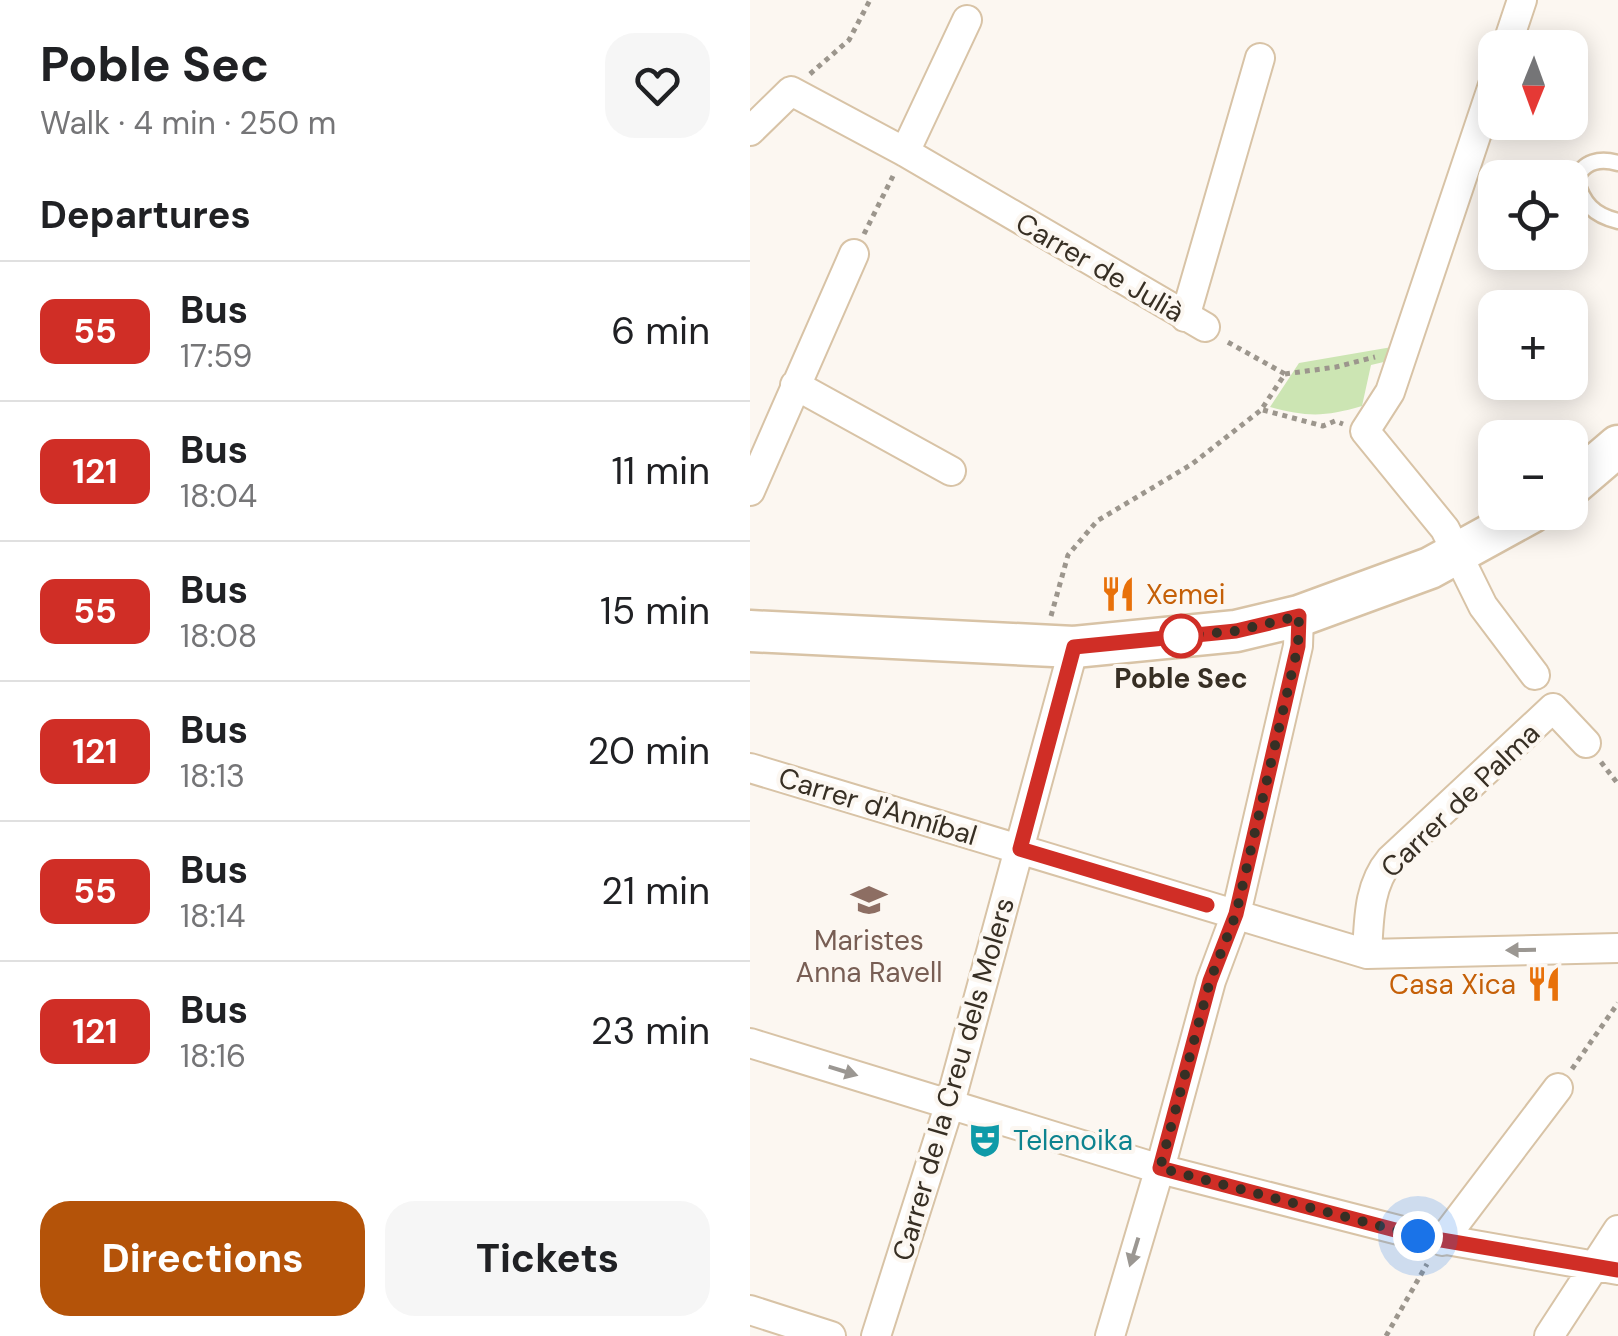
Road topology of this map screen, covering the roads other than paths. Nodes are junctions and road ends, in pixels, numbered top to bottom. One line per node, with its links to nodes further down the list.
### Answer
1 (1522, 0): 3 (street)
2 (967, 20): 7 (street)
3 (1512, 30)
4 (1260, 58): 7 (street, Carrer de Julià)
5 (1478, 130): 17 (street)
6 (750, 131): 7 (street, Carrer de Julià)
7 (901, 160)
8 (1618, 163): 9 (lane)
9 (1618, 221)
10 (854, 254): 11 (street)
11 (795, 385): 13 (street); 15 (street)
12 (1618, 446): 14 (street)
13 (950, 471)
14 (1588, 472)
15 (750, 490)
16 (1501, 530): 17 (street)
17 (1457, 556): 18 (street); 21 (street)
18 (1299, 616): 20 (street); 25 (street)
19 (750, 630): 20 (street)
20 (1062, 632): 24 (street, Carrer de la Creu dels Molers)
21 (1535, 675)
22 (1586, 743): 27 (street, Carrer de Palma)
23 (750, 768): 24 (street, Carrer d'Anníbal)
24 (1020, 849): 25 (street, Carrer d'Anníbal); 30 (street, Carrer de la Creu dels Molers)
25 (1236, 914): 27 (street, Carrer d'Anníbal); 31 (street)
26 (1618, 948): 27 (street, Carrer d'Anníbal, one-way to 27)
27 (1367, 954)
28 (750, 1043): 30 (street, one-way to 30)
29 (1558, 1088): 33 (street)
30 (950, 1103): 31 (street); 37 (street, Carrer de la Creu dels Molers)
31 (1160, 1168): 33 (street); 38 (street, one-way to 38)
32 (1618, 1230): 34 (street)
33 (1442, 1240): 34 (street)
34 (1606, 1268): 39 (street)
35 (750, 1310): 36 (street)
36 (831, 1336)
37 (876, 1336)
38 (1110, 1336)
39 (1549, 1336)

